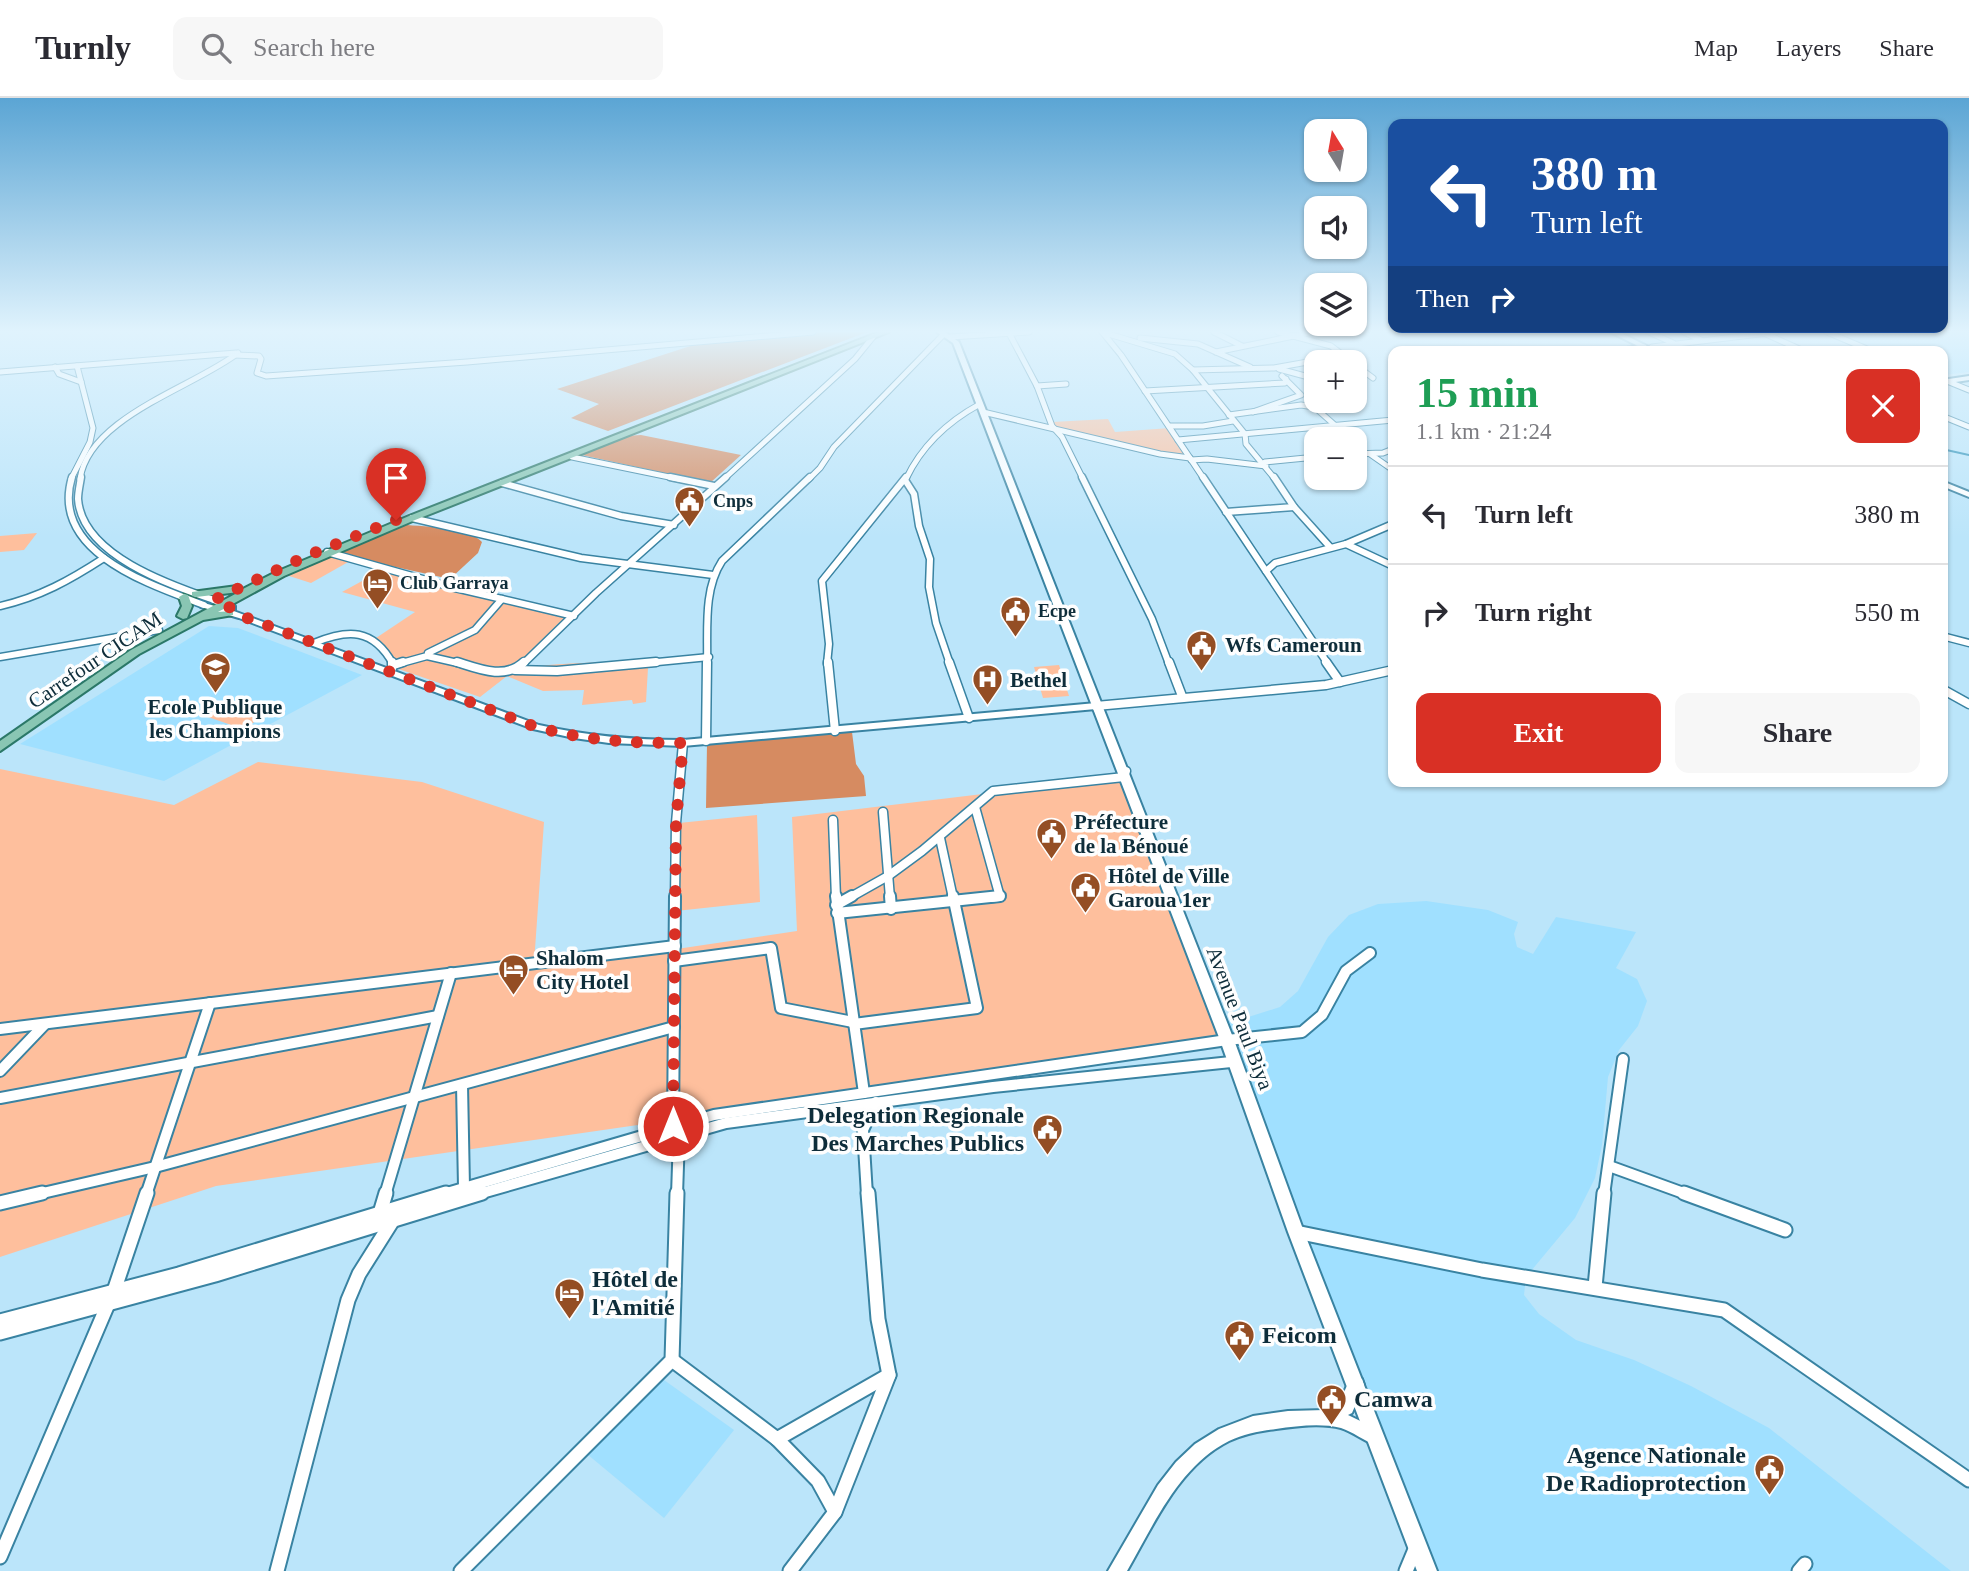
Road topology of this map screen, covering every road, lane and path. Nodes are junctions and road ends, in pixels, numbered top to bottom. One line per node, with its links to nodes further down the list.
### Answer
1 (85, 401): 47 (street)
2 (159, 401): 45 (street)
3 (708, 401): 53 (main road)
4 (711, 401): 28 (main road)
5 (809, 401): 36 (street)
6 (879, 401): 52 (street)
7 (978, 401): 13 (main road, Avenue Paul Biya)
8 (1043, 401): 19 (street)
9 (1152, 401): 20 (street)
10 (1217, 401): 16 (street)
11 (1285, 401): 14 (street)
12 (1304, 405): 14 (street)
13 (981, 408): 19 (street); 33 (street); 75 (main road, Avenue Paul Biya)
14 (1253, 412): 16 (street)
15 (1321, 413): 21 (street)
16 (1231, 418): 20 (street); 24 (street)
17 (1948, 418): 22 (street)
18 (1388, 421): 21 (street)
19 (1052, 426): 30 (street); 73 (street)
20 (1169, 426): 25 (street)
21 (1337, 427)
22 (1969, 427)
23 (1304, 430): 24 (street)
24 (1245, 434): 25 (street); 31 (street)
25 (1178, 440): 30 (street)
26 (1388, 450): 27 (street)
27 (1370, 454): 32 (street)
28 (572, 457): 35 (main road); 36 (street)
29 (1304, 458): 31 (street)
30 (1191, 459): 31 (street); 39 (street)
31 (1266, 466): 38 (street)
32 (1388, 467)
33 (905, 481): 76 (street); 77 (street)
34 (1948, 483): 37 (main road)
35 (502, 484): 40 (main road); 41 (street)
36 (714, 486): 41 (street)
37 (1969, 493)
38 (1294, 507): 39 (street); 44 (street)
39 (1226, 512): 51 (street)
40 (412, 518): 46 (main road); 50 (street)
41 (674, 525): 50 (street)
42 (1388, 526): 43 (street)
43 (1346, 544): 44 (street); 49 (street)
44 (1330, 547): 51 (street)
45 (107, 549): 47 (street); 54 (street)
46 (327, 552): 53 (main road); 55 (street)
47 (93, 553): 48 (street)
48 (104, 558): 54 (street); 57 (street)
49 (1388, 564)
50 (630, 565): 52 (street); 59 (street)
51 (1266, 571): 71 (street)
52 (713, 575): 67 (street)
53 (239, 591): 54 (main road); 56 (main road, Carrefour CICAM); 58 (main road)
54 (190, 595): 56 (street); 56 (street); 60 (main road)
55 (502, 599): 59 (street); 65 (street)
56 (213, 604): 58 (street); 60 (main road, Carrefour CICAM)
57 (0, 606)
58 (236, 613): 60 (main road); 63 (street)
59 (574, 616): 69 (street)
60 (187, 618): 61 (main road); 81 (main road, Carrefour CICAM)
61 (159, 630): 66 (street); 78 (main road)
62 (1948, 638): 64 (street)
63 (314, 643): 68 (street); 68 (street)
64 (1969, 643)
65 (423, 655): 68 (street); 69 (street)
66 (0, 657)
67 (709, 657): 69 (street); 79 (street)
68 (392, 668): 80 (street)
69 (515, 670)
70 (1388, 672): 71 (street)
71 (1340, 682): 73 (street)
72 (1948, 692): 74 (street)
73 (1182, 696): 75 (street)
74 (1969, 704)
75 (1096, 706): 76 (street); 82 (main road, Avenue Paul Biya)
76 (969, 718): 77 (street)
77 (835, 731): 79 (street)
78 (0, 737)
79 (706, 741): 80 (street)
80 (683, 743): 91 (street)
81 (0, 747)
82 (1125, 777): 83 (street); 101 (main road, Avenue Paul Biya)
83 (975, 807): 86 (street); 88 (street)
84 (883, 812): 87 (street)
85 (833, 820): 89 (street)
86 (940, 838): 87 (street); 88 (street)
87 (888, 876): 89 (street); 90 (street)
88 (952, 904): 90 (street); 97 (street)
89 (837, 909): 90 (street); 97 (street)
90 (891, 909)
91 (675, 946): 93 (street); 94 (street)
92 (1370, 953): 101 (street)
93 (674, 961): 97 (street); 99 (street)
94 (451, 973): 95 (street); 96 (street)
95 (210, 1003): 98 (street); 104 (street)
96 (438, 1016): 104 (street); 109 (street)
97 (853, 1023): 107 (street)
98 (45, 1024): 100 (street); 105 (street)
99 (674, 1027): 106 (street); 113 (street)
100 (0, 1030)
101 (1227, 1040): 107 (street); 120 (main road, Avenue Paul Biya)
102 (1623, 1059): 114 (street)
103 (1231, 1062): 110 (street)
104 (189, 1063): 108 (street); 115 (street)
105 (0, 1071)
106 (462, 1085): 109 (street); 116 (street)
107 (864, 1093): 113 (street)
108 (0, 1098)
109 (416, 1098): 115 (street); 118 (street)
110 (876, 1102): 111 (street); 112 (street)
111 (838, 1108): 112 (street); 113 (street)
112 (863, 1130): 126 (street)
113 (676, 1131): 116 (street); 118 (street); 125 (street)
114 (1609, 1166): 119 (street); 121 (street)
115 (155, 1167): 117 (street); 122 (street)
116 (464, 1187): 118 (street)
117 (0, 1203)
118 (386, 1216): 122 (street); 135 (street)
119 (1786, 1230)
120 (1296, 1232): 121 (street); 127 (main road, Avenue Paul Biya)
121 (1595, 1287): 131 (street)
122 (111, 1297): 123 (street); 124 (street); 134 (street)
123 (0, 1321)
124 (0, 1333)
125 (672, 1360): 130 (street); 136 (street)
126 (889, 1375): 130 (street); 132 (street)
127 (1356, 1385): 128 (street); 129 (main road, Avenue Paul Biya)
128 (1331, 1416): 129 (street); 138 (street)
129 (1378, 1438): 133 (main road, Avenue Paul Biya)
130 (777, 1439): 132 (street)
131 (1969, 1480)
132 (835, 1512): 137 (street)
133 (1416, 1545): 139 (street); 140 (main road, Avenue Paul Biya)
134 (0, 1557)
135 (278, 1571)
136 (461, 1571)
137 (790, 1571)
138 (1117, 1571)
139 (1406, 1571)
140 (1427, 1571)

